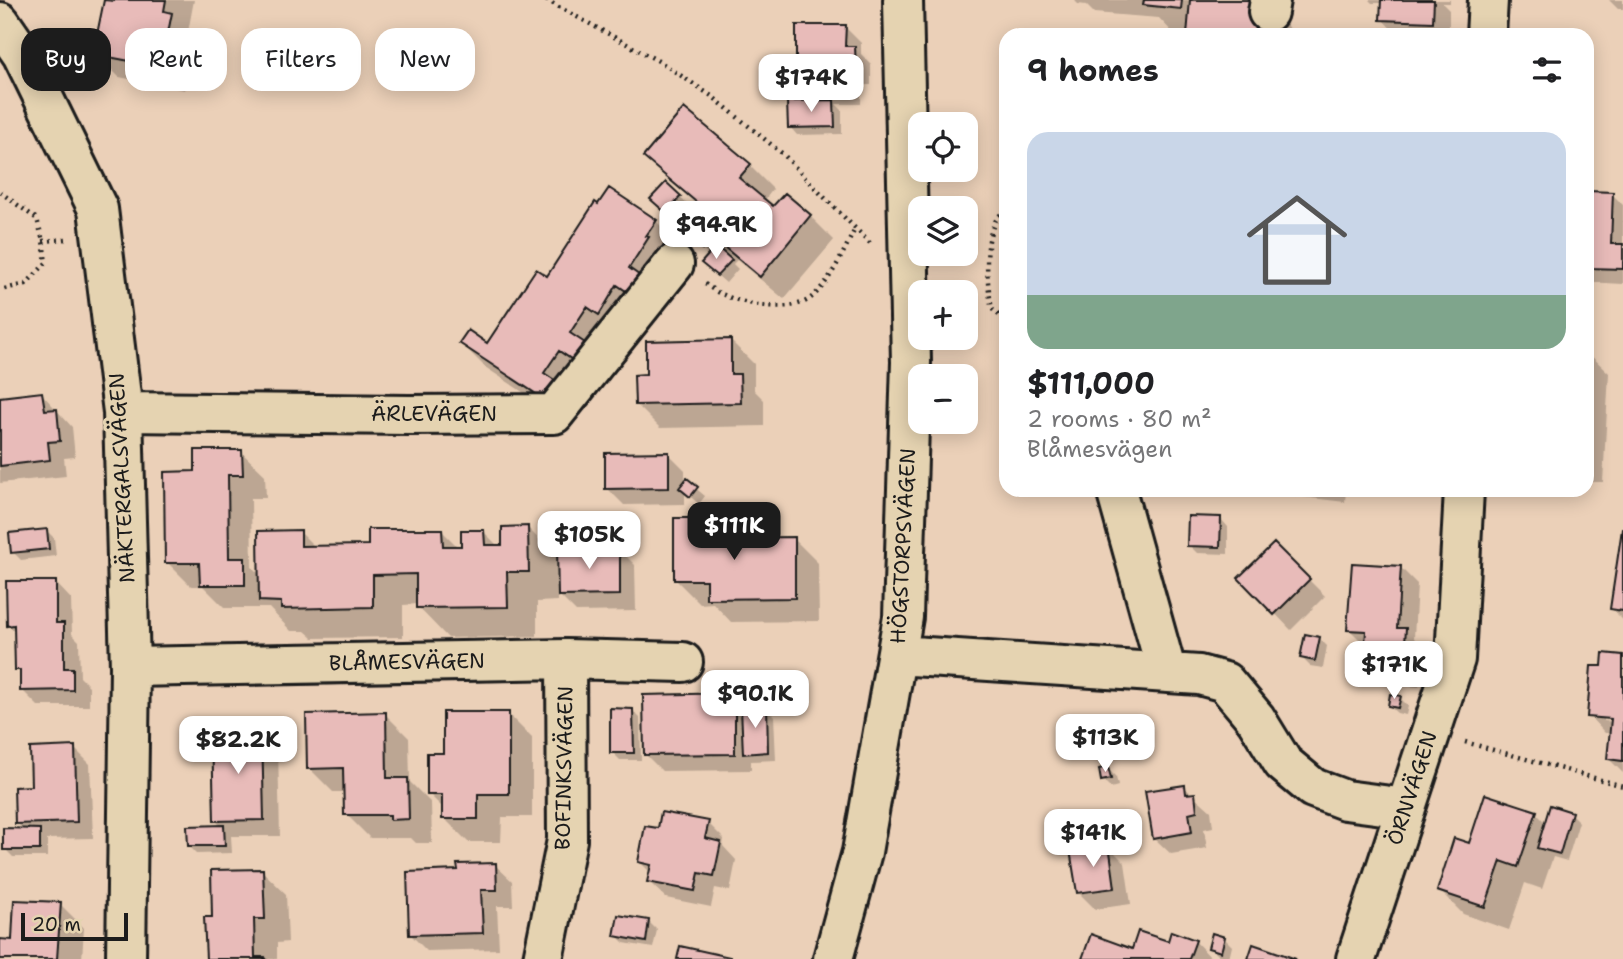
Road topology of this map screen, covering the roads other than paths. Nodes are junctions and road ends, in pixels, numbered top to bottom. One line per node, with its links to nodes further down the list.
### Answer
1 (903, 0): 9 (street, HÖGSTORPSVÄGEN)
2 (1488, 0): 4 (street)
3 (0, 22): 6 (street, NÄKTERGALSVÄGEN)
4 (1486, 28)
5 (674, 264): 6 (street, ÄRLEVÄGEN)
6 (122, 412): 12 (street, NÄKTERGALSVÄGEN)
7 (1118, 497): 13 (street)
8 (1464, 497): 14 (street, ÖRNVÄGEN)
9 (897, 655): 13 (street); 17 (street, HÖGSTORPSVÄGEN)
10 (566, 659): 11 (street, BLÅMESVÄGEN); 12 (street, BLÅMESVÄGEN); 16 (street, BOFINKSVÄGEN)
11 (683, 662)
12 (130, 667): 15 (street, NÄKTERGALSVÄGEN)
13 (1167, 673): 14 (street)
14 (1406, 808): 18 (street, ÖRNVÄGEN)
15 (126, 959)
16 (543, 959)
17 (833, 959)
18 (1356, 959)

